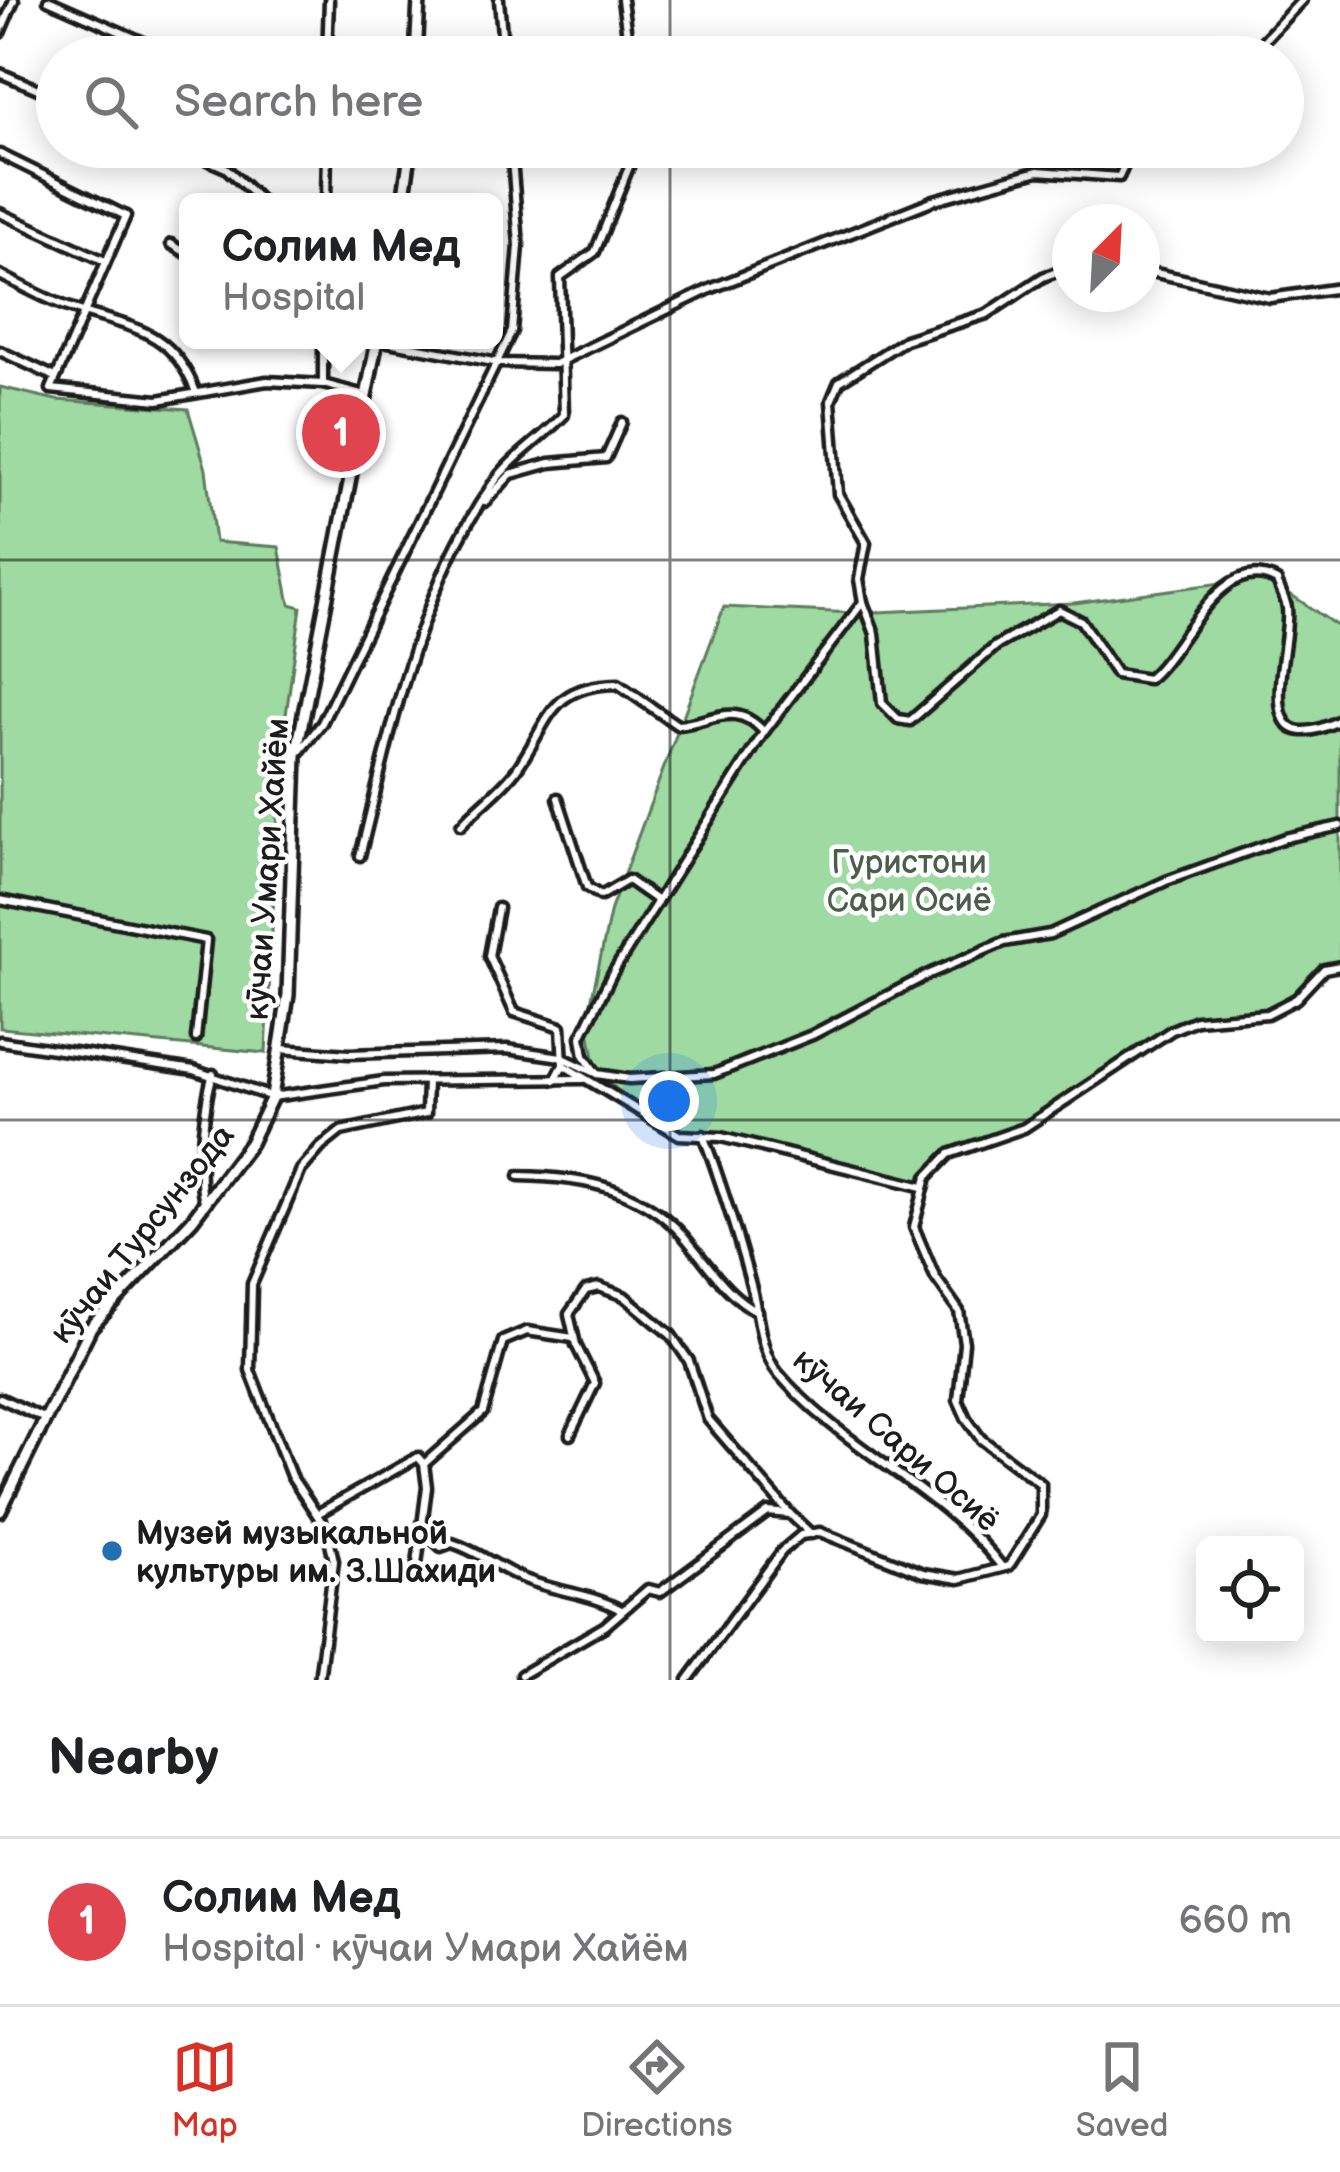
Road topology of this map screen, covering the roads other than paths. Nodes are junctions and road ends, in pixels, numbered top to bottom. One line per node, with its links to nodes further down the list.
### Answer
1 (14, 0): 8 (street)
2 (48, 0): 9 (street)
3 (328, 0): 10 (street)
4 (419, 0): 11 (main road)
5 (499, 0): 12 (street)
6 (622, 0): 13 (street)
7 (1302, 0): 14 (street)
8 (0, 33)
9 (130, 36)
10 (327, 36)
11 (417, 36)
12 (502, 36)
13 (627, 36)
14 (1268, 36)
15 (0, 73): 16 (street)
16 (36, 88)
17 (0, 154): 26 (street)
18 (226, 168): 22 (street)
19 (512, 168): 37 (street)
20 (629, 168): 36 (street)
21 (1124, 168): 36 (street)
22 (252, 193)
23 (0, 213): 26 (street)
24 (172, 244): 25 (street)
25 (179, 248)
26 (105, 261): 31 (street)
27 (1052, 274): 44 (street)
28 (1160, 274): 30 (street)
29 (0, 275): 31 (street)
30 (1340, 289)
31 (82, 312): 38 (street); 40 (street)
32 (323, 349): 39 (street)
33 (375, 349): 41 (main road, кӯчаи Умари Хайём)
34 (425, 349): 37 (street)
35 (0, 351): 38 (street)
36 (566, 361): 37 (street); 43 (street)
37 (499, 363): 47 (street)
38 (53, 376): 40 (street)
39 (322, 384): 40 (street); 41 (street)
40 (195, 390)
41 (365, 395): 47 (main road, кӯчаи Умари Хайём)
42 (622, 422): 43 (street)
43 (482, 503): 51 (street)
44 (863, 602): 45 (street); 46 (street)
45 (1340, 720)
46 (764, 732): 49 (street); 52 (street)
47 (296, 755): 58 (main road, кӯчаи Умари Хайём)
48 (557, 798): 52 (street)
49 (461, 824)
50 (1340, 826): 61 (street)
51 (359, 856)
52 (655, 899): 61 (street)
53 (0, 901): 56 (street)
54 (498, 908): 59 (street)
55 (1340, 966): 68 (street)
56 (196, 1038)
57 (0, 1041): 60 (street)
58 (281, 1049): 59 (street); 65 (main road, кӯчаи Турсунзода)
59 (562, 1061): 61 (street); 62 (street); 64 (street)
60 (212, 1074): 65 (street); 69 (street)
61 (597, 1074)
62 (583, 1078): 64 (street); 66 (street)
63 (428, 1080): 64 (street); 65 (street); 77 (street)
64 (553, 1082)
65 (272, 1097): 69 (main road, кӯчаи Турсунзода)
66 (703, 1135): 68 (street); 70 (street, кӯчаи Сари Осиё)
67 (518, 1176): 70 (street)
68 (923, 1187): 81 (street)
69 (205, 1203): 73 (main road, кӯчаи Турсунзода)
70 (758, 1311): 81 (street, кӯчаи Сари Осиё)
71 (573, 1338): 74 (street); 75 (street); 78 (street)
72 (0, 1398): 73 (street)
73 (43, 1418): 76 (main road, кӯчаи Турсунзода)
74 (570, 1436)
75 (424, 1464): 77 (street); 79 (street)
76 (0, 1511)
77 (317, 1514): 85 (street)
78 (790, 1514): 80 (street); 83 (street)
79 (420, 1528): 82 (street); 83 (street)
80 (811, 1534): 81 (street); 86 (street)
81 (1003, 1568)
82 (416, 1580)
83 (621, 1610): 84 (street)
84 (520, 1675)
85 (319, 1680)
86 (688, 1680)

